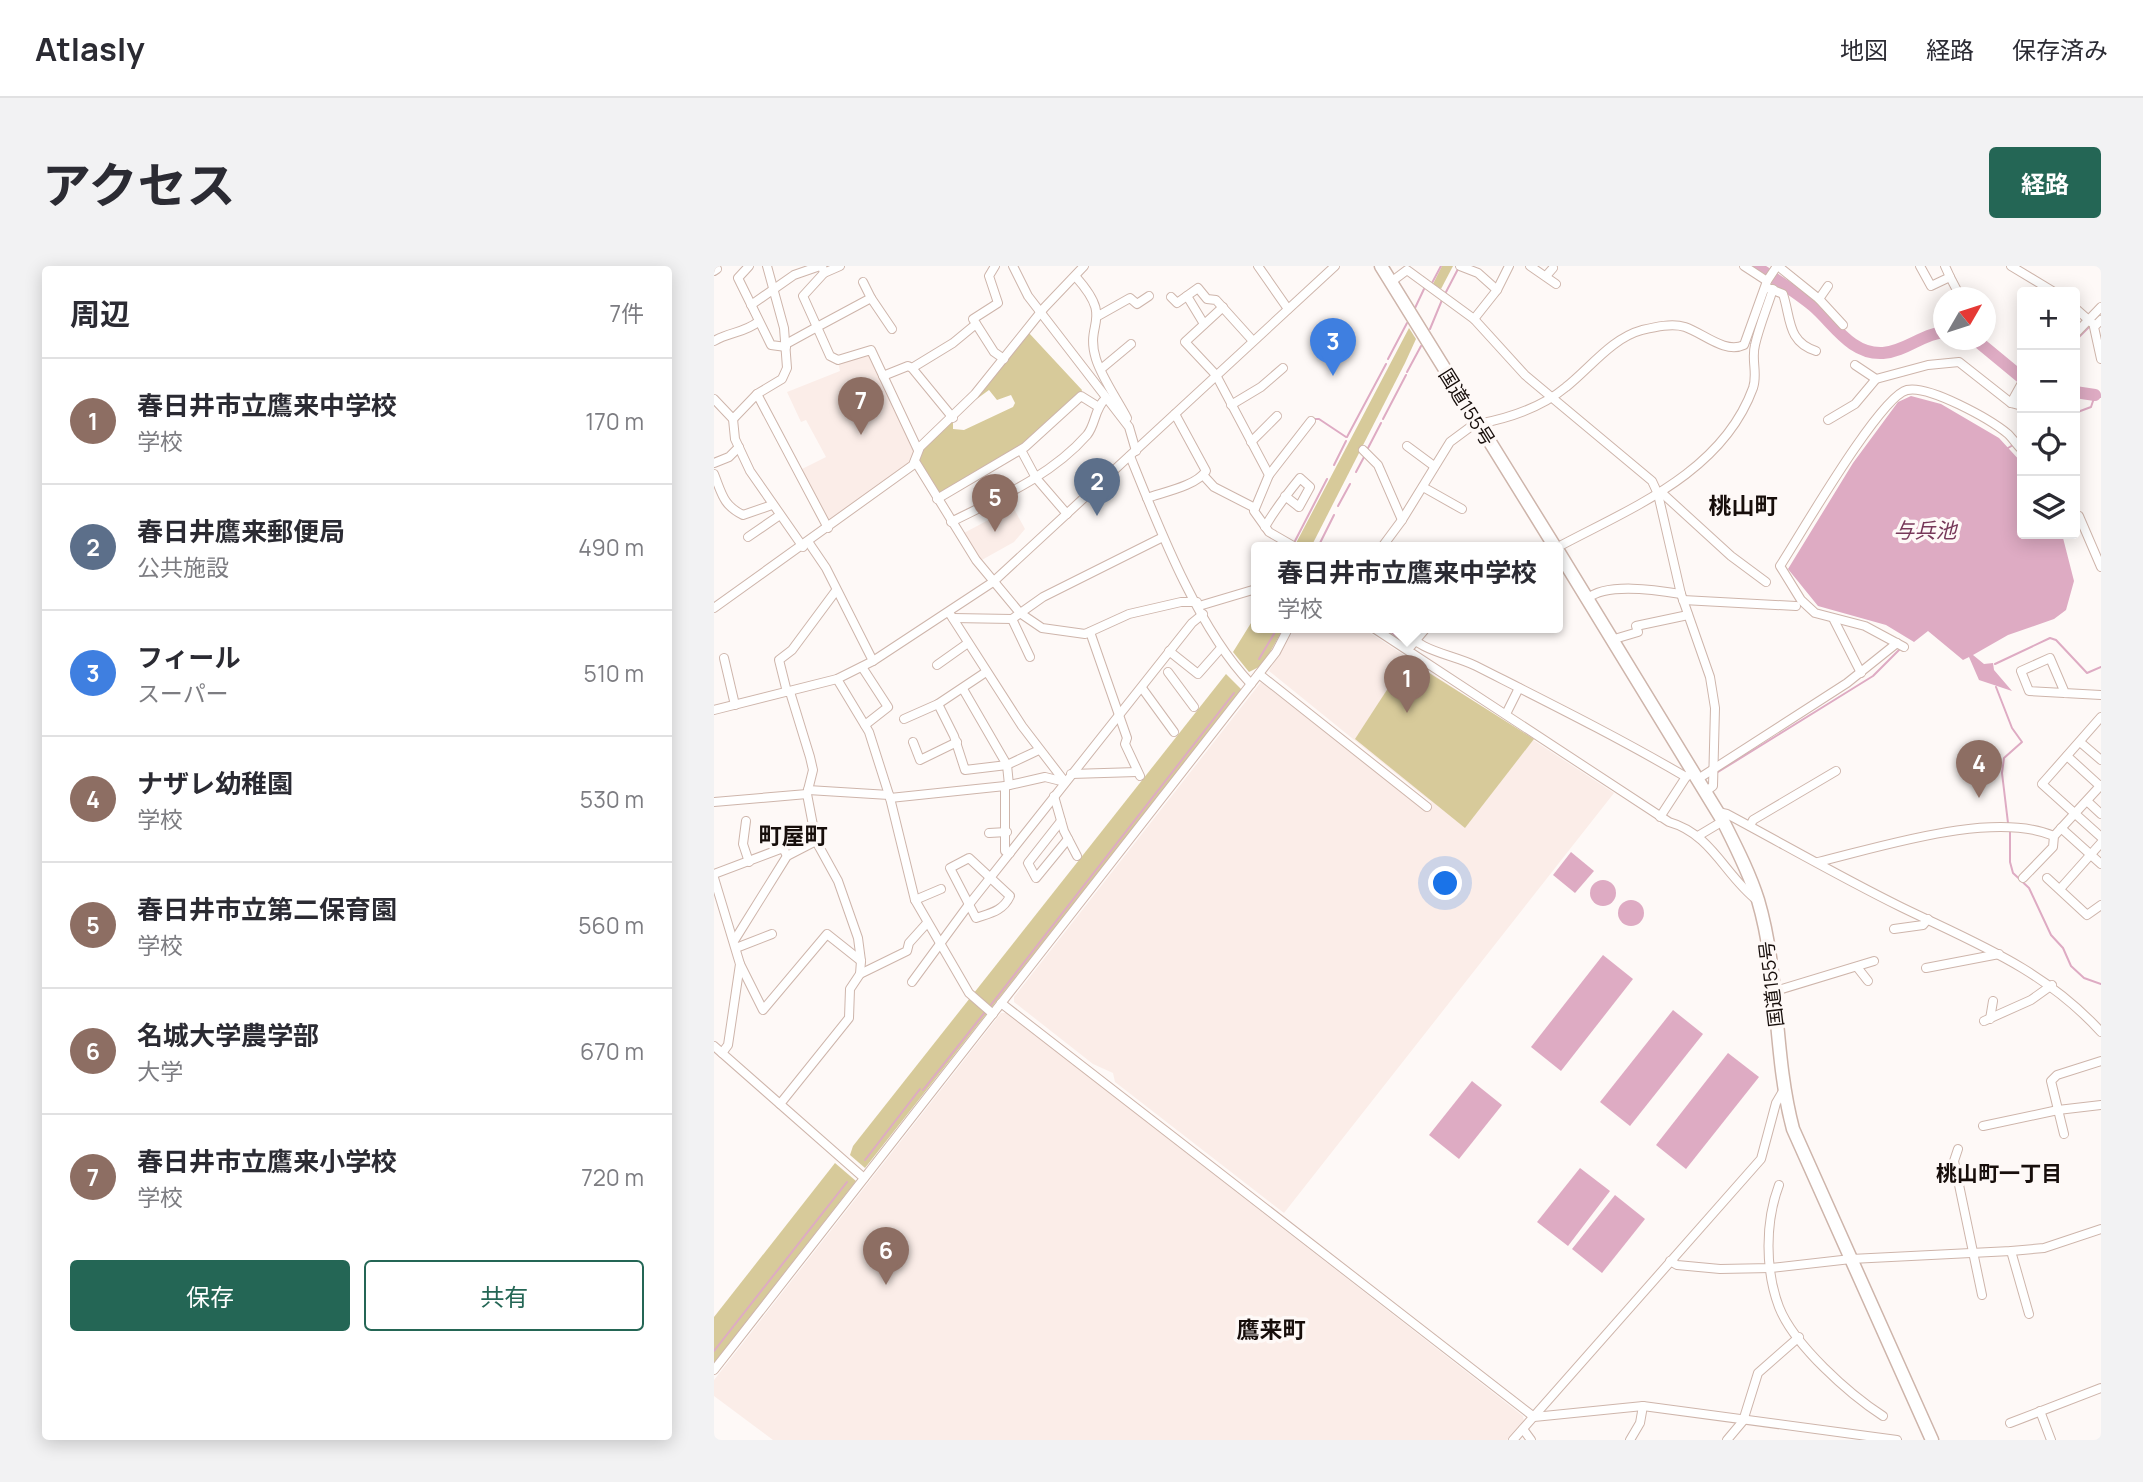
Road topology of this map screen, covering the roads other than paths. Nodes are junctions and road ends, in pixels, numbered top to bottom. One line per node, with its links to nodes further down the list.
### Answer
1 (749, 266): 38 (street)
2 (767, 266): 31 (street)
3 (840, 266): 17 (street)
4 (995, 266): 48 (street)
5 (1013, 266): 43 (street)
6 (1258, 266): 41 (street)
7 (1335, 266): 41 (street)
8 (1381, 266): 25 (highway, 国道155号)
9 (1460, 266): 19 (street)
10 (1509, 266): 32 (street)
11 (1530, 266): 22 (street)
12 (1744, 266): 27 (street)
13 (1777, 266): 27 (street); 37 (street)
14 (1920, 266): 23 (street)
15 (1945, 266): 23 (street)
16 (2011, 266): 30 (street)
17 (822, 268): 31 (street); 51 (street)
18 (1405, 268): 25 (street); 45 (street)
19 (1474, 268): 32 (street)
20 (1553, 268): 22 (street)
21 (1080, 270): 43 (street); 44 (street)
22 (1546, 276): 26 (street)
23 (1950, 277): 29 (street)
24 (863, 282): 36 (street)
25 (1391, 282): 84 (highway, 国道155号)
26 (1556, 284)
27 (1769, 286): 58 (street); 70 (street); 102 (street)
28 (1828, 286): 37 (street)
29 (1955, 287)
30 (2046, 287)
31 (776, 289): 38 (street); 57 (street)
32 (1497, 290): 45 (street)
33 (1149, 296): 44 (street)
34 (1187, 296): 35 (street); 39 (street); 49 (street)
35 (1171, 297)
36 (872, 298): 51 (street); 52 (street)
37 (1819, 299): 50 (street)
38 (751, 305): 46 (street)
39 (1223, 307): 49 (street); 55 (street)
40 (2101, 307): 47 (street)
41 (1288, 309): 55 (street)
42 (2080, 311): 47 (street)
43 (1041, 313): 59 (street); 71 (street)
44 (1098, 316): 64 (street)
45 (1474, 319): 70 (street)
46 (758, 322): 54 (street); 57 (street)
47 (2097, 323): 53 (street); 60 (street)
48 (976, 324): 59 (street); 62 (street)
49 (1204, 324): 65 (street)
50 (1843, 325)
51 (817, 327): 57 (street); 66 (street)
52 (892, 329)
53 (2080, 332)
54 (714, 341)
55 (1253, 341): 65 (street)
56 (1131, 344): 64 (street)
57 (786, 345): 69 (street)
58 (1816, 351)
59 (1003, 359): 81 (street)
60 (2101, 359)
61 (1855, 365): 67 (street)
62 (912, 368): 66 (street); 81 (street)
63 (1283, 368): 74 (street)
64 (1101, 369): 85 (street)
65 (1216, 375): 74 (street); 78 (street)
66 (883, 376): 90 (street)
67 (1876, 379): 73 (street); 82 (street)
68 (2017, 392): 73 (street)
69 (757, 394): 80 (street); 115 (street)
70 (1552, 397): 84 (street); 102 (street)
71 (1106, 398): 76 (street); 85 (street)
72 (714, 399): 77 (street)
73 (2011, 403): 75 (street)
74 (1231, 405): 86 (street)
75 (2017, 405)
76 (1097, 406): 91 (street); 100 (street)
77 (718, 409): 80 (street)
78 (1175, 414): 93 (street); 98 (street)
79 (1277, 416): 86 (street)
80 (733, 419): 89 (street)
81 (953, 419): 90 (street)
82 (1828, 420)
83 (1311, 421): 99 (street)
84 (1478, 423): 96 (street); 120 (highway, 国道155号)
85 (1129, 427): 93 (street)
86 (1251, 442): 99 (street)
87 (2017, 445): 139 (street)
88 (1407, 446): 96 (street)
89 (739, 447): 95 (street); 106 (street)
90 (918, 450): 94 (street)
91 (1021, 450): 100 (street); 105 (street)
92 (1363, 450): 112 (street)
93 (1133, 453): 104 (street); 109 (street)
94 (915, 461): 105 (street); 115 (street)
95 (714, 463)
96 (1434, 466): 101 (street)
97 (714, 474): 106 (street)
98 (1203, 475): 104 (street); 107 (street)
99 (1269, 475): 107 (street)
100 (1036, 478): 109 (street); 113 (street)
101 (1423, 487): 108 (street); 112 (street)
102 (1660, 494): 122 (street); 127 (street); 130 (street)
103 (1285, 496): 114 (street)
104 (1147, 498): 117 (street)
105 (937, 499): 113 (street)
106 (772, 505): 110 (street)
107 (1255, 508): 114 (street)
108 (1462, 509)
109 (1067, 514): 126 (street)
110 (780, 515): 116 (street); 121 (street)
111 (2080, 518): 123 (street)
112 (1402, 520): 119 (street)
113 (951, 522): 126 (street)
114 (1265, 527): 118 (street)
115 (828, 528): 121 (street)
116 (748, 537)
117 (1163, 537): 133 (street); 135 (street)
118 (1288, 542)
119 (1386, 542)
120 (1553, 542)
121 (806, 545): 129 (street); 134 (street)
122 (1563, 546)
123 (2099, 555): 125 (street)
124 (1563, 559): 131 (highway, 国道155号)
125 (2101, 567)
126 (993, 582): 135 (street); 136 (street)
127 (1766, 582)
128 (1251, 591): 133 (street)
129 (835, 592): 153 (street); 165 (street)
130 (1682, 597): 131 (street); 132 (street); 137 (street)
131 (1587, 599): 145 (highway, 国道155号)
132 (1796, 606)
133 (1199, 607): 140 (street); 148 (street); 149 (street)
134 (714, 608)
135 (1020, 613): 138 (street); 140 (street)
136 (951, 615): 138 (street); 147 (street); 153 (street)
137 (1688, 615): 145 (street); 185 (street)
138 (1012, 618): 151 (street)
139 (1834, 620): 158 (street); 158 (street)
140 (1090, 632): 172 (street)
141 (1286, 633): 159 (street)
142 (1381, 633): 150 (street)
143 (1406, 633): 146 (street)
144 (1422, 633): 146 (street)
145 (1611, 640): 187 (highway, 国道155号)
146 (1414, 642): 150 (street); 163 (street)
147 (968, 643): 154 (street); 156 (street)
148 (1221, 648): 149 (street); 161 (street)
149 (1169, 651): 172 (street)
150 (1408, 651): 173 (street)
151 (1030, 657)
152 (724, 658): 169 (street)
153 (873, 661): 155 (street)
154 (937, 665)
155 (862, 667): 160 (street); 176 (street)
156 (986, 672): 164 (street); 181 (street)
157 (1168, 673): 170 (street)
158 (1861, 673): 185 (street)
159 (1259, 674): 161 (street); 197 (street)
160 (837, 679): 165 (street); 176 (street)
161 (1251, 684): 249 (street)
162 (1142, 688): 177 (street)
163 (1519, 688): 173 (street); 187 (street)
164 (963, 689): 168 (street); 184 (street)
165 (788, 692): 169 (street); 191 (street)
166 (2065, 693): 166 (street); 167 (street)
167 (2101, 695)
168 (938, 704): 174 (street); 179 (street)
169 (735, 705): 171 (street)
170 (1194, 708)
171 (714, 710)
172 (1118, 714): 188 (street); 188 (street)
173 (1506, 714): 201 (street)
174 (904, 719)
175 (2099, 723): 180 (street)
176 (865, 725): 193 (street)
177 (1174, 732)
178 (914, 742): 179 (street)
179 (957, 742): 184 (street)
180 (2080, 742): 182 (street); 183 (street)
181 (1038, 750): 184 (street); 188 (street)
182 (2067, 756): 190 (street); 198 (street)
183 (2101, 761)
184 (1007, 765): 189 (street)
185 (1714, 766): 187 (street); 192 (street)
186 (1836, 771): 204 (street)
187 (1692, 776): 192 (highway, 国道155号); 201 (street)
188 (1068, 778): 189 (street); 194 (street)
189 (1007, 785): 193 (street); 206 (street)
190 (2101, 786): 195 (street)
191 (808, 792): 193 (street); 196 (street); 212 (street)
192 (1705, 792): 200 (highway, 国道155号)
193 (889, 796): 227 (street)
194 (1054, 796): 203 (street); 214 (street)
195 (2087, 801): 198 (street); 199 (street)
196 (714, 802)
197 (1427, 807)
198 (2075, 814): 205 (street); 210 (street)
199 (2101, 814)
200 (1721, 816): 204 (street); 208 (street); 228 (highway, 国道155号)
201 (1660, 817): 208 (street)
202 (746, 821): 218 (street)
203 (1061, 821): 211 (street); 211 (street)
204 (1750, 826): 219 (street)
205 (2061, 828): 209 (street); 215 (street)
206 (1007, 832): 207 (street); 214 (street)
207 (989, 833)
208 (1698, 836): 228 (street)
209 (2054, 836): 219 (street); 223 (street)
210 (2101, 837)
211 (1068, 839): 217 (street)
212 (816, 841): 216 (street); 238 (street)
213 (2101, 843): 215 (street)
214 (1010, 853): 222 (street)
215 (2091, 855): 220 (street); 226 (street)
216 (787, 856): 218 (street); 236 (street)
217 (1077, 856)
218 (749, 862): 221 (street)
219 (1818, 862): 231 (street)
220 (2101, 864)
221 (714, 876): 236 (street)
222 (990, 878): 230 (street); 230 (street); 230 (street)
223 (2023, 878)
224 (2048, 878): 226 (street)
225 (942, 889): 227 (street)
226 (2060, 889): 229 (street)
227 (915, 900): 232 (street)
228 (1758, 901): 247 (highway, 国道155号)
229 (2101, 905)
230 (967, 906): 235 (street)
231 (1928, 919): 233 (street); 237 (street)
232 (927, 923): 235 (street); 243 (street)
233 (1894, 929)
234 (772, 934): 236 (street)
235 (939, 943): 245 (street); 250 (street)
236 (735, 945): 240 (street)
237 (1999, 954): 242 (street); 246 (street)
238 (861, 961): 240 (street); 243 (street)
239 (1874, 961): 241 (street)
240 (740, 964): 253 (street)
241 (1857, 967): 244 (street); 247 (street)
242 (1926, 968)
243 (860, 974): 256 (street)
244 (1868, 981)
245 (912, 982)
246 (2052, 985): 248 (street); 251 (street)
247 (1772, 992): 255 (highway, 国道155号)
248 (1993, 1001)
249 (1001, 1003): 250 (street); 278 (street)
250 (993, 1013): 262 (street)
251 (2101, 1032)
252 (714, 1046): 253 (street)
253 (722, 1053): 256 (street)
254 (2101, 1061): 258 (street)
255 (1783, 1091): 267 (highway, 国道155号); 268 (street)
256 (780, 1104): 262 (street)
257 (2101, 1105): 258 (street)
258 (2058, 1110): 259 (street); 260 (street)
259 (1983, 1126)
260 (2064, 1134)
261 (1958, 1149): 266 (street)
262 (864, 1178): 273 (street)
263 (1779, 1185): 269 (street)
264 (2101, 1230): 265 (street)
265 (2011, 1251): 266 (street); 271 (street)
266 (1971, 1253): 267 (street); 270 (street)
267 (1851, 1259): 269 (street); 287 (highway, 国道155号)
268 (1670, 1261): 269 (street); 278 (street)
269 (1771, 1268): 272 (street)
270 (1982, 1295)
271 (2029, 1314)
272 (1799, 1337): 277 (street); 279 (street)
273 (714, 1370)
274 (2101, 1388): 276 (street)
275 (1643, 1406): 278 (street); 279 (street); 284 (street)
276 (2040, 1411): 280 (street); 288 (street)
277 (1883, 1416)
278 (1534, 1417): 281 (street)
279 (1743, 1421): 285 (street); 286 (street)
280 (2010, 1423)
281 (1523, 1429): 282 (street); 283 (street)
282 (1513, 1440)
283 (1531, 1440)
284 (1630, 1440)
285 (1727, 1440)
286 (1897, 1440)
287 (1932, 1440)
288 (2051, 1440)

